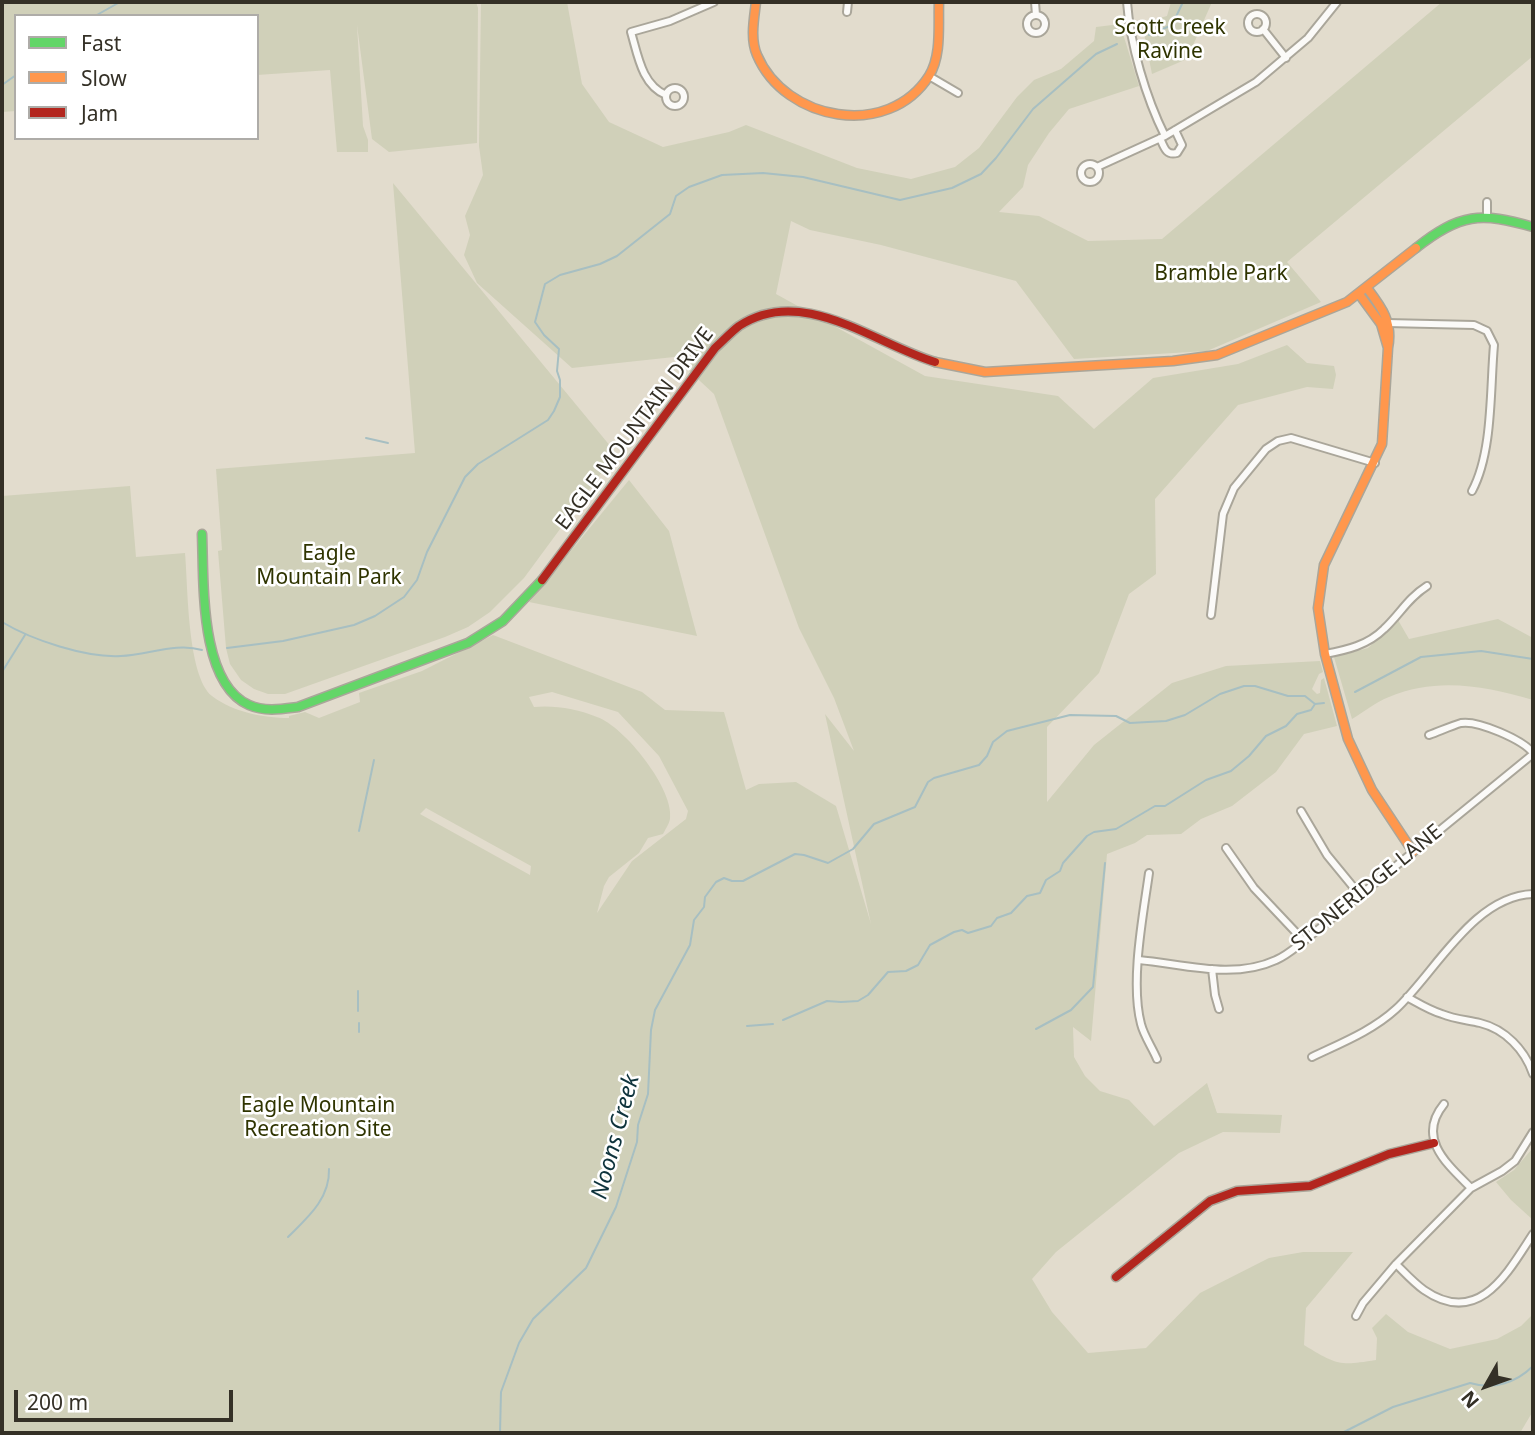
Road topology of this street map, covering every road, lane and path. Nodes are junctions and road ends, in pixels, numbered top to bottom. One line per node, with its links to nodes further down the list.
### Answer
1 (714, 2): 14 (street)
2 (756, 2): 12 (street)
3 (848, 2): 8 (street)
4 (939, 2): 12 (street)
5 (1035, 2): 9 (street)
6 (1127, 2): 16 (street)
7 (1337, 2): 11 (street)
8 (847, 12)
9 (1036, 15)
10 (1263, 29): 11 (street)
11 (1286, 58): 15 (street)
12 (929, 76): 13 (street)
13 (958, 93)
14 (666, 95)
15 (1175, 130): 16 (street); 16 (street)
16 (1163, 137): 17 (street)
17 (1097, 167)
18 (1487, 202): 19 (street)
19 (1487, 216): 20 (street, EAGLE MOUNTAIN DRIVE); 21 (street, EAGLE MOUNTAIN DRIVE)
20 (1533, 227)
21 (1363, 291): 22 (street); 25 (street, EAGLE MOUNTAIN DRIVE)
22 (1386, 323): 23 (street); 24 (street)
23 (1375, 463): 27 (street); 28 (street)
24 (1472, 491)
25 (202, 534)
26 (1427, 586): 28 (street)
27 (1211, 615)
28 (1325, 654): 33 (street)
29 (1429, 735): 30 (street)
30 (1533, 753): 33 (street, STONERIDGE LANE)
31 (1301, 811): 35 (street)
32 (1226, 848): 37 (street)
33 (1413, 852): 35 (street, STONERIDGE LANE)
34 (1149, 873): 38 (street)
35 (1359, 894): 37 (street, STONERIDGE LANE)
36 (1533, 894): 40 (street)
37 (1304, 942): 39 (street, STONERIDGE LANE)
38 (1139, 960): 39 (street, STONERIDGE LANE); 43 (street)
39 (1212, 969): 41 (street)
40 (1407, 997): 42 (street); 44 (street)
41 (1219, 1009)
42 (1312, 1057)
43 (1157, 1059)
44 (1533, 1074)
45 (1444, 1104): 47 (street)
46 (1533, 1132): 48 (street)
47 (1434, 1143): 48 (street); 51 (street)
48 (1471, 1188): 50 (street)
49 (1533, 1234): 50 (street)
50 (1396, 1264): 52 (street)
51 (1116, 1277)
52 (1356, 1317)

